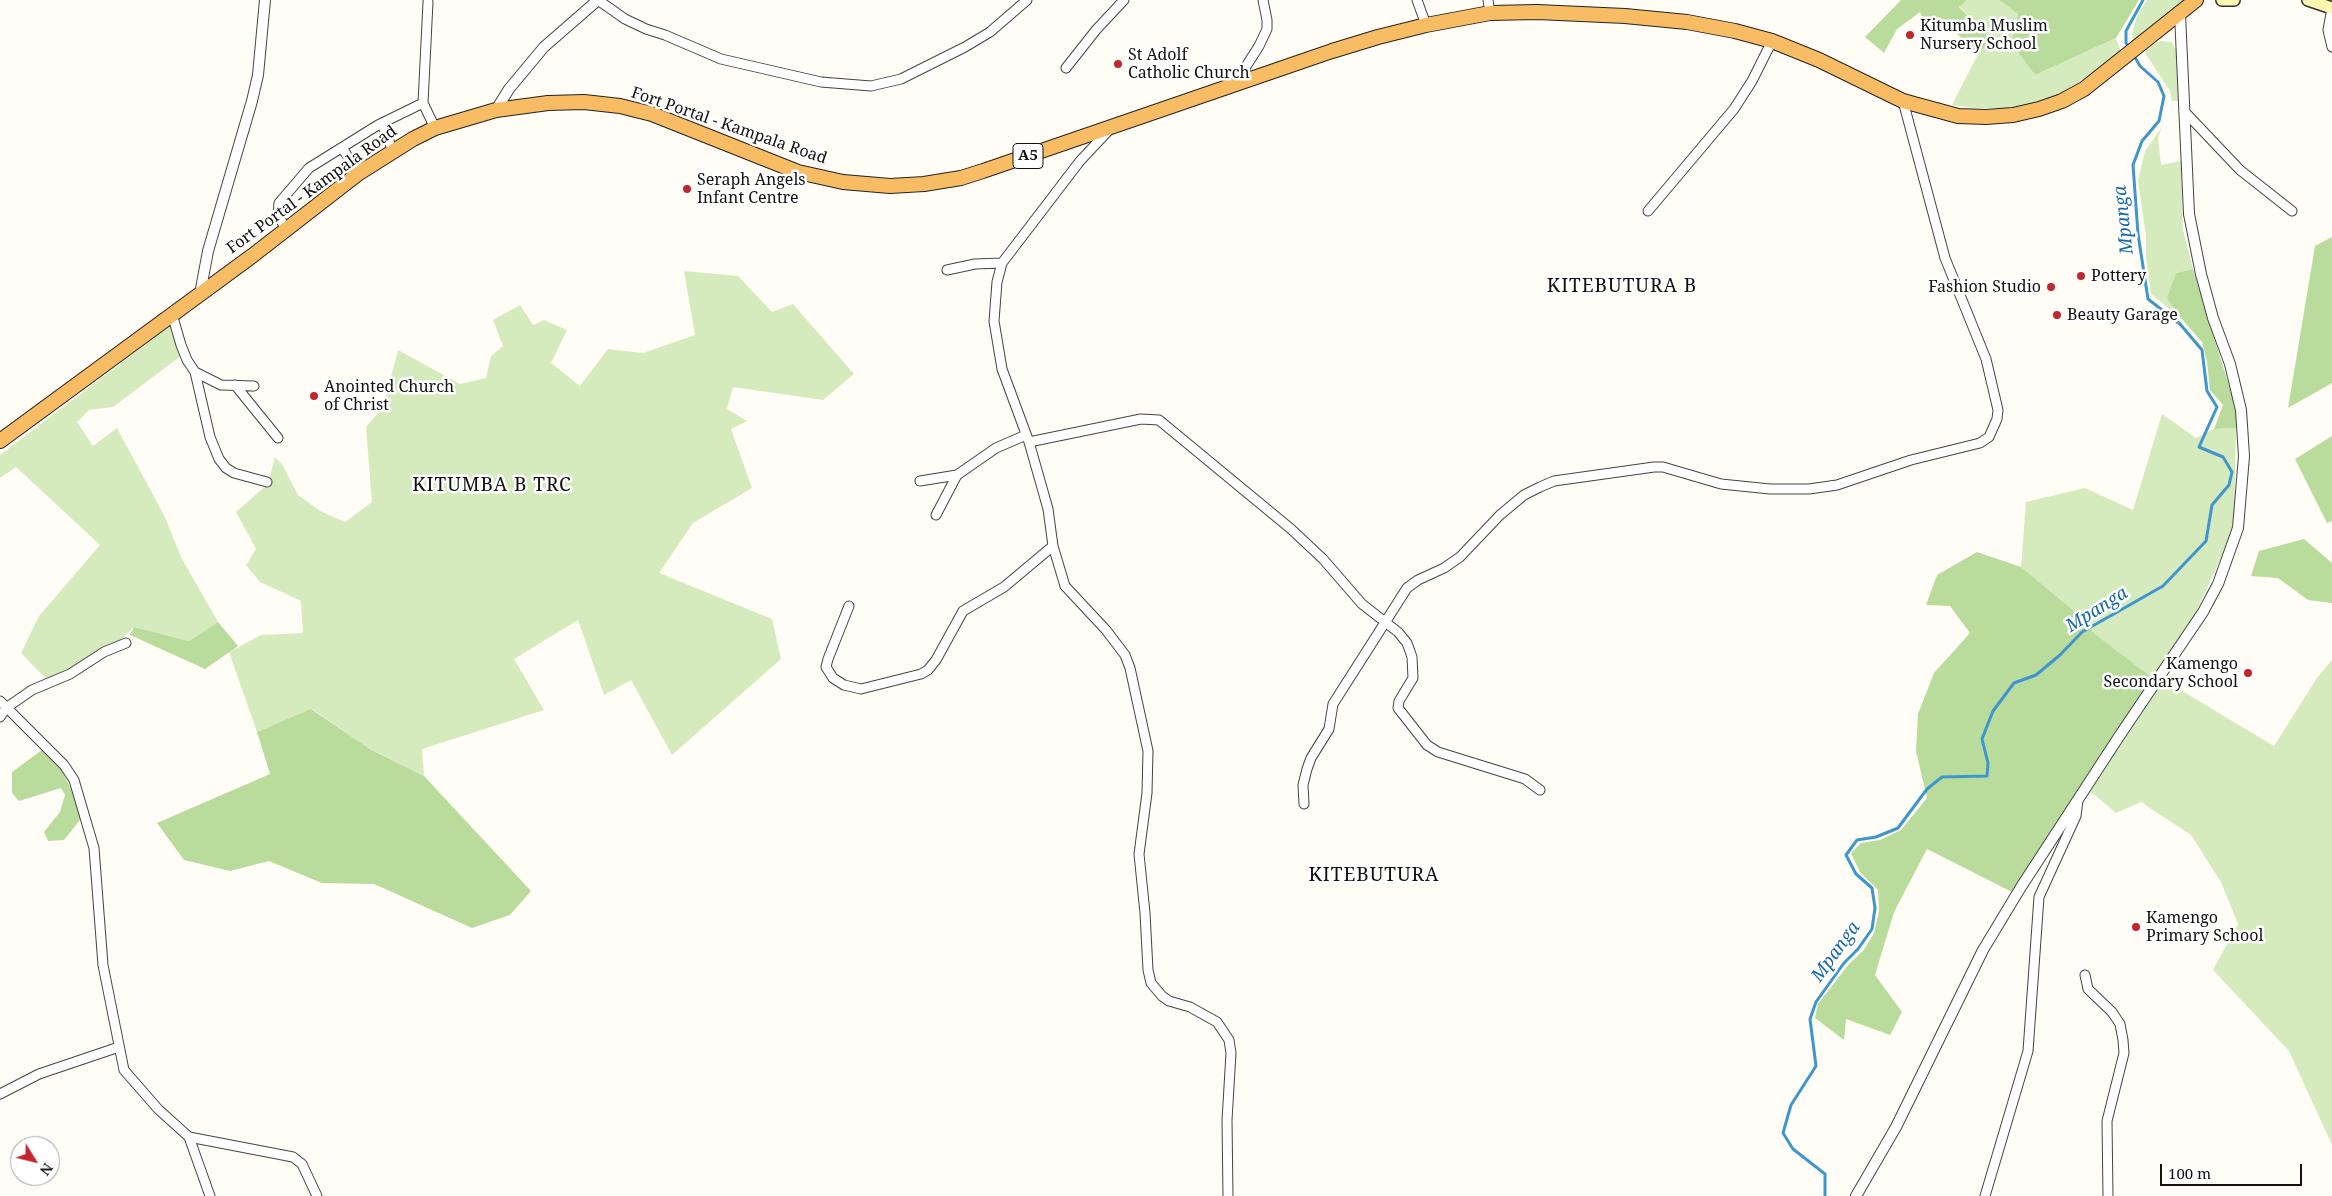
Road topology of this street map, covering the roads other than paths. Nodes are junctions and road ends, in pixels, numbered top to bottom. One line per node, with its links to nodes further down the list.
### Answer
1 (265, 0): 35 (street)
2 (598, 0): 3 (street); 22 (street)
3 (1026, 0)
4 (1124, 0): 18 (street)
5 (1263, 0): 19 (street)
6 (1417, 0): 15 (street)
7 (2196, 0): 14 (highway, A5)
8 (2222, 0): 9 (main road)
9 (2234, 0)
10 (2308, 0): 13 (main road)
11 (428, 2): 21 (street)
12 (1489, 7): 15 (highway, Fort Portal - Kampala Road / A5); 16 (highway, Fort Portal - Kampala Road / A5)
13 (2332, 8): 17 (street)
14 (2180, 14): 20 (highway, Fort Portal - Kampala Road / A5); 23 (street)
15 (1426, 25): 19 (highway, Fort Portal - Kampala Road / A5)
16 (1772, 41): 20 (highway, Fort Portal - Kampala Road / A5); 30 (street)
17 (2332, 47)
18 (1066, 68)
19 (1246, 81): 25 (highway, Fort Portal - Kampala Road / A5)
20 (1903, 101): 49 (street)
21 (423, 103): 24 (street); 26 (street)
22 (496, 110): 25 (highway, Fort Portal - Kampala Road / A5); 26 (highway, Fort Portal - Kampala Road / A5)
23 (2184, 111): 31 (street); 54 (street)
24 (382, 124): 27 (street); 28 (street)
25 (1112, 127): 33 (street)
26 (435, 128): 28 (highway, Fort Portal - Kampala Road / A5)
27 (342, 148): 29 (street); 32 (street)
28 (393, 151): 29 (highway, Fort Portal - Kampala Road / A5)
29 (359, 173): 32 (highway, Fort Portal - Kampala Road / A5)
30 (1648, 211)
31 (2292, 212)
32 (286, 230): 35 (highway, Fort Portal - Kampala Road / A5)
33 (1002, 263): 34 (street); 41 (street)
34 (947, 270)
35 (200, 294): 36 (highway, Fort Portal - Kampala Road / A5)
36 (172, 314): 37 (street); 42 (highway, Fort Portal - Kampala Road / A5)
37 (195, 372): 38 (street); 45 (street)
38 (235, 385): 39 (street); 40 (street)
39 (254, 386)
40 (278, 438)
41 (1027, 438): 43 (street); 47 (street); 49 (street)
42 (0, 440)
43 (958, 475): 44 (street); 46 (street)
44 (920, 481)
45 (267, 482)
46 (936, 515)
47 (1053, 546): 48 (street); 62 (street)
48 (849, 606)
49 (1385, 620): 53 (street); 55 (street)
50 (126, 643): 51 (street)
51 (3, 704): 52 (street); 57 (street)
52 (0, 717)
53 (1540, 790)
54 (2078, 800): 63 (street); 64 (street)
55 (1304, 804)
56 (2085, 975): 65 (street)
57 (119, 1047): 58 (street); 59 (street)
58 (0, 1094)
59 (189, 1137): 60 (street); 61 (street)
60 (210, 1196)
61 (317, 1196)
62 (1228, 1196)
63 (1856, 1196)
64 (1985, 1196)
65 (2108, 1196)

